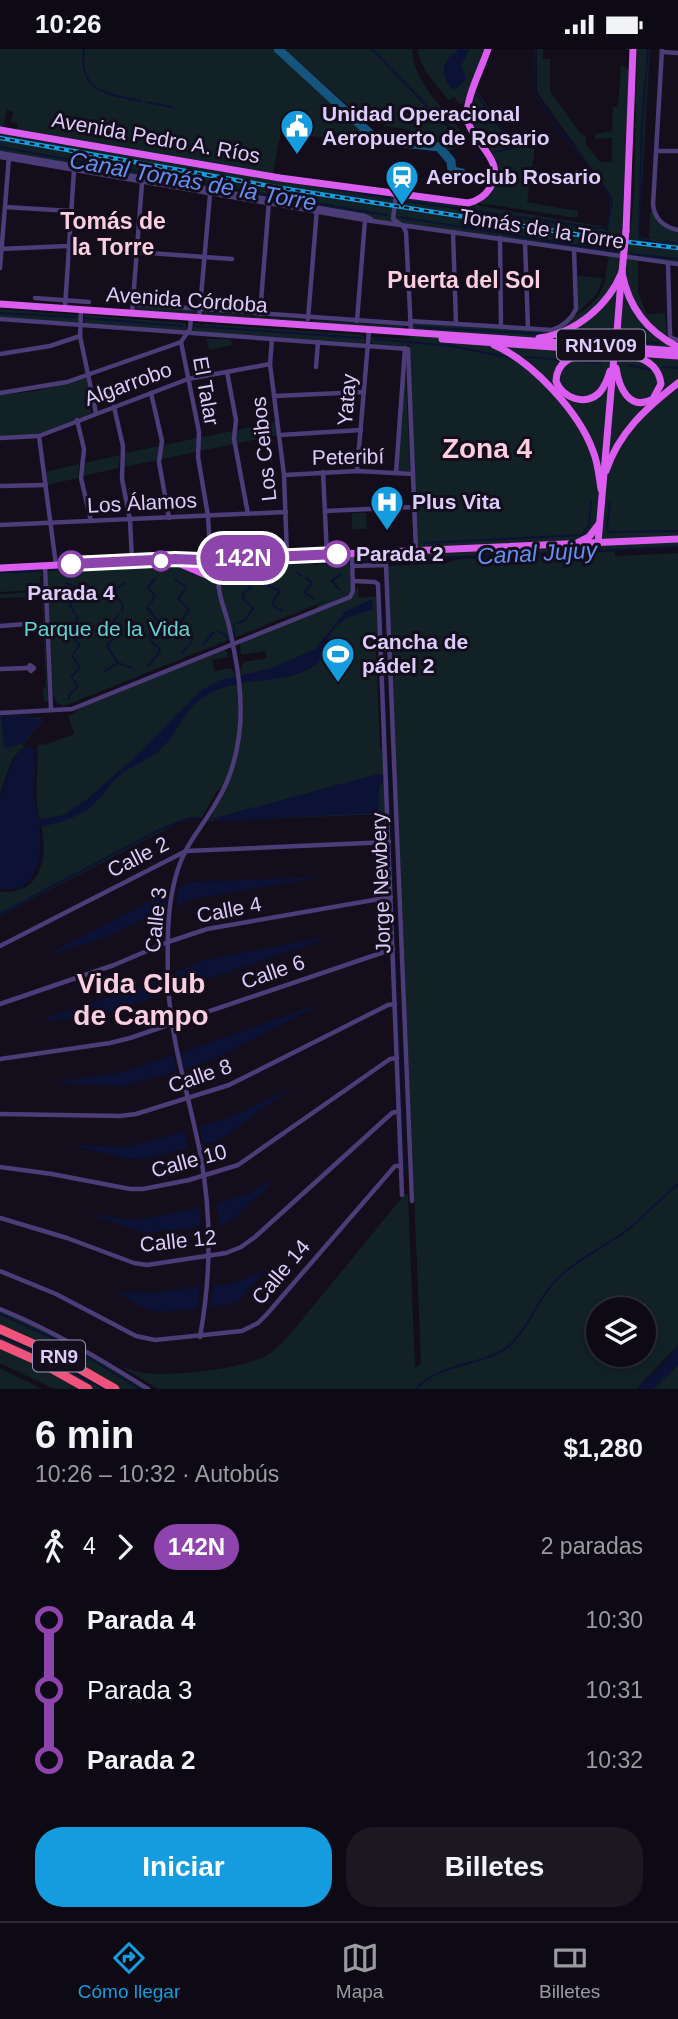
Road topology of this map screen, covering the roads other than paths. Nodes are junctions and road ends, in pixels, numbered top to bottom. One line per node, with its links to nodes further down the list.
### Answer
1 (488, 49): 13 (main road, Avenida Pedro A. Ríos)
2 (634, 49): 33 (main road, bridge)
3 (662, 51): 4 (street); 6 (street)
4 (678, 53)
5 (0, 129): 13 (main road, Avenida Pedro A. Ríos)
6 (656, 151): 7 (street); 20 (street)
7 (678, 151)
8 (0, 155): 9 (street)
9 (9, 157): 10 (street); 15 (street)
10 (74, 169): 11 (street); 17 (street)
11 (142, 181): 12 (street); 27 (street)
12 (210, 193): 14 (street); 28 (street)
13 (396, 194): 19 (street)
14 (269, 202): 16 (street); 42 (street)
15 (5, 207): 17 (street); 25 (street)
16 (317, 210): 18 (street); 46 (street)
17 (71, 211): 24 (street)
18 (365, 218): 19 (street, Tomás de la Torre); 45 (street)
19 (401, 224): 21 (street, Tomás de la Torre); 49 (street)
20 (678, 230)
21 (453, 232): 22 (street, Tomás de la Torre); 47 (street)
22 (500, 239): 23 (street, Tomás de la Torre); 50 (street)
23 (525, 242): 26 (street, Tomás de la Torre); 51 (street)
24 (68, 246): 25 (street); 38 (street)
25 (1, 249): 32 (street)
26 (574, 249): 30 (street, Tomás de la Torre); 51 (street)
27 (136, 252): 28 (street); 36 (street)
28 (205, 258): 29 (street); 39 (street)
29 (232, 259)
30 (668, 263): 31 (street, Tomás de la Torre); 57 (street)
31 (678, 264)
32 (0, 268)
33 (622, 272): 56 (main road); 64 (main road); 66 (main road, bridge)
34 (35, 298): 38 (street)
35 (89, 302): 38 (street)
36 (133, 304): 39 (street); 41 (street)
37 (0, 305): 38 (main road, Avenida Córdoba / RN1V09)
38 (65, 305): 40 (main road, Avenida Córdoba / RN1V09)
39 (201, 309): 42 (street); 44 (street)
40 (81, 310): 41 (main road, Avenida Córdoba / RN1V09); 48 (street)
41 (132, 314): 44 (main road, Avenida Córdoba / RN1V09)
42 (260, 314): 46 (street)
43 (0, 319): 48 (street)
44 (195, 319): 46 (main road, Avenida Córdoba / RN1V09); 53 (street)
45 (358, 321): 46 (street); 49 (street)
46 (308, 322): 52 (main road, Avenida Córdoba / RN1V09)
47 (456, 324): 49 (street); 50 (street)
48 (80, 325): 53 (street); 54 (street)
49 (411, 325): 52 (main road, Avenida Córdoba / RN1V09); 56 (main road, Avenida Córdoba / RN1V09)
50 (501, 327): 51 (street)
51 (528, 328)
52 (370, 331): 60 (main road, Avenida Córdoba / RN1V09); 61 (street, Yatay)
53 (188, 333): 55 (street); 58 (street)
54 (80, 336): 65 (street); 70 (street)
55 (272, 339): 59 (street); 67 (street, Los Ceibos)
56 (525, 339): 64 (main road, Avenida Córdoba / RN1V09)
57 (678, 340)
58 (181, 342): 70 (street); 71 (street, El Talar)
59 (318, 342): 61 (street); 68 (street)
60 (487, 342): 63 (main road, Avenida Córdoba / RN1V09); 91 (main road)
61 (368, 346): 62 (street); 73 (street, Yatay)
62 (407, 349): 86 (street); 87 (street)
63 (602, 351): 66 (main road, Avenida Córdoba / RN1V09); 66 (main road)
64 (678, 351): 66 (main road, Avenida Córdoba / RN1V09)
65 (0, 354)
66 (616, 354): 66 (main road); 91 (main road)
67 (270, 364): 69 (street, Algarrobo); 76 (street, Los Ceibos)
68 (316, 367)
69 (227, 372): 71 (street, Algarrobo); 95 (street)
70 (88, 375): 74 (street); 78 (street)
71 (188, 379): 75 (street, Algarrobo); 96 (street, El Talar)
72 (678, 383): 91 (main road)
73 (364, 392): 76 (street); 80 (street, Yatay)
74 (0, 393)
75 (151, 393): 77 (street, Algarrobo); 97 (street)
76 (274, 396): 81 (street, Los Ceibos)
77 (114, 407): 78 (street, Algarrobo); 98 (street)
78 (96, 413): 79 (street, Algarrobo)
79 (77, 420): 82 (street, Algarrobo); 99 (street)
80 (361, 430): 81 (street); 84 (street, Yatay)
81 (280, 435): 88 (street, Los Ceibos)
82 (39, 436): 83 (street, Algarrobo); 89 (street)
83 (0, 437)
84 (357, 471): 85 (street, Peteribí); 86 (street, Peteribí)
85 (323, 472): 88 (street, Peteribí); 93 (street)
86 (396, 473): 87 (street, Peteribí)
87 (413, 474): 92 (street)
88 (284, 475): 94 (street, Los Ceibos)
89 (46, 485): 90 (street); 100 (street)
90 (0, 487)
91 (601, 489): 101 (main road)
92 (414, 507): 93 (street); 108 (street)
93 (325, 511): 110 (street)
94 (286, 512): 95 (street, Los Álamos); 111 (street, Los Ceibos)
95 (248, 514): 96 (street, Los Álamos)
96 (208, 516): 97 (street, Los Álamos); 107 (street, El Talar)
97 (169, 518): 98 (street, Los Álamos)
98 (130, 520): 99 (street, Los Álamos); 116 (street)
99 (91, 521): 100 (street, Los Álamos)
100 (52, 523): 102 (street, Los Álamos); 118 (street)
101 (600, 523): 104 (main road); 105 (main road); 106 (main road)
102 (0, 526)
103 (678, 539): 104 (main road)
104 (616, 542): 105 (main road)
105 (598, 543): 106 (main road)
106 (577, 544): 108 (main road)
107 (210, 550): 112 (street); 113 (street)
108 (416, 551): 109 (main road)
109 (352, 554): 110 (main road); 119 (street)
110 (327, 555): 111 (main road)
111 (287, 557): 114 (main road)
112 (205, 559): 113 (main road); 115 (main road); 122 (main road)
113 (216, 560): 114 (main road); 121 (main road)
114 (235, 560): 121 (main road)
115 (167, 561): 116 (main road); 122 (main road)
116 (132, 562): 118 (main road)
117 (45, 565): 118 (main road); 120 (main road); 130 (street)
118 (56, 565)
119 (353, 566): 123 (street); 150 (street, Jorge Newbery)
120 (0, 568)
121 (220, 573): 122 (main road); 124 (street, Calle 3)
122 (203, 575): 124 (street)
123 (353, 583): 127 (street); 132 (street)
124 (218, 587): 127 (street, Calle 3)
125 (26, 624): 126 (street)
126 (0, 626)
127 (232, 644): 130 (street); 133 (street, Calle 3)
128 (28, 668): 129 (street)
129 (0, 669)
130 (51, 710): 131 (street)
131 (1, 712)
132 (388, 842): 133 (street, Calle 2); 134 (street)
133 (186, 851): 135 (street, Calle 3); 136 (street, Calle 2)
134 (391, 897): 135 (street, Calle 4); 137 (street)
135 (168, 941): 138 (street, Calle 4); 140 (street, Calle 3)
136 (0, 946)
137 (393, 949): 139 (street); 140 (street, Calle 6)
138 (0, 1004)
139 (395, 1004): 141 (street); 143 (street, Calle 8)
140 (172, 1022): 142 (street, Calle 6); 143 (street, Calle 3)
141 (397, 1058): 144 (street); 148 (street, Calle 10)
142 (0, 1059)
143 (187, 1099): 145 (street, Calle 8); 148 (street, Calle 3)
144 (399, 1111): 146 (street); 152 (street, Calle 12)
145 (0, 1114)
146 (401, 1166): 149 (street); 156 (street, Calle 14)
147 (0, 1167): 148 (street, Calle 10)
148 (204, 1176): 152 (street, Calle 3)
149 (402, 1195)
150 (412, 1201)
151 (0, 1219): 152 (street, Calle 12)
152 (209, 1255): 156 (street, Calle 3)
153 (0, 1271): 156 (street, Calle 14)
154 (0, 1309): 160 (street)
155 (0, 1329): 159 (highway, RN9)
156 (200, 1337)
157 (0, 1344): 158 (highway, RN9)
158 (88, 1389)
159 (116, 1389)
160 (148, 1389)

